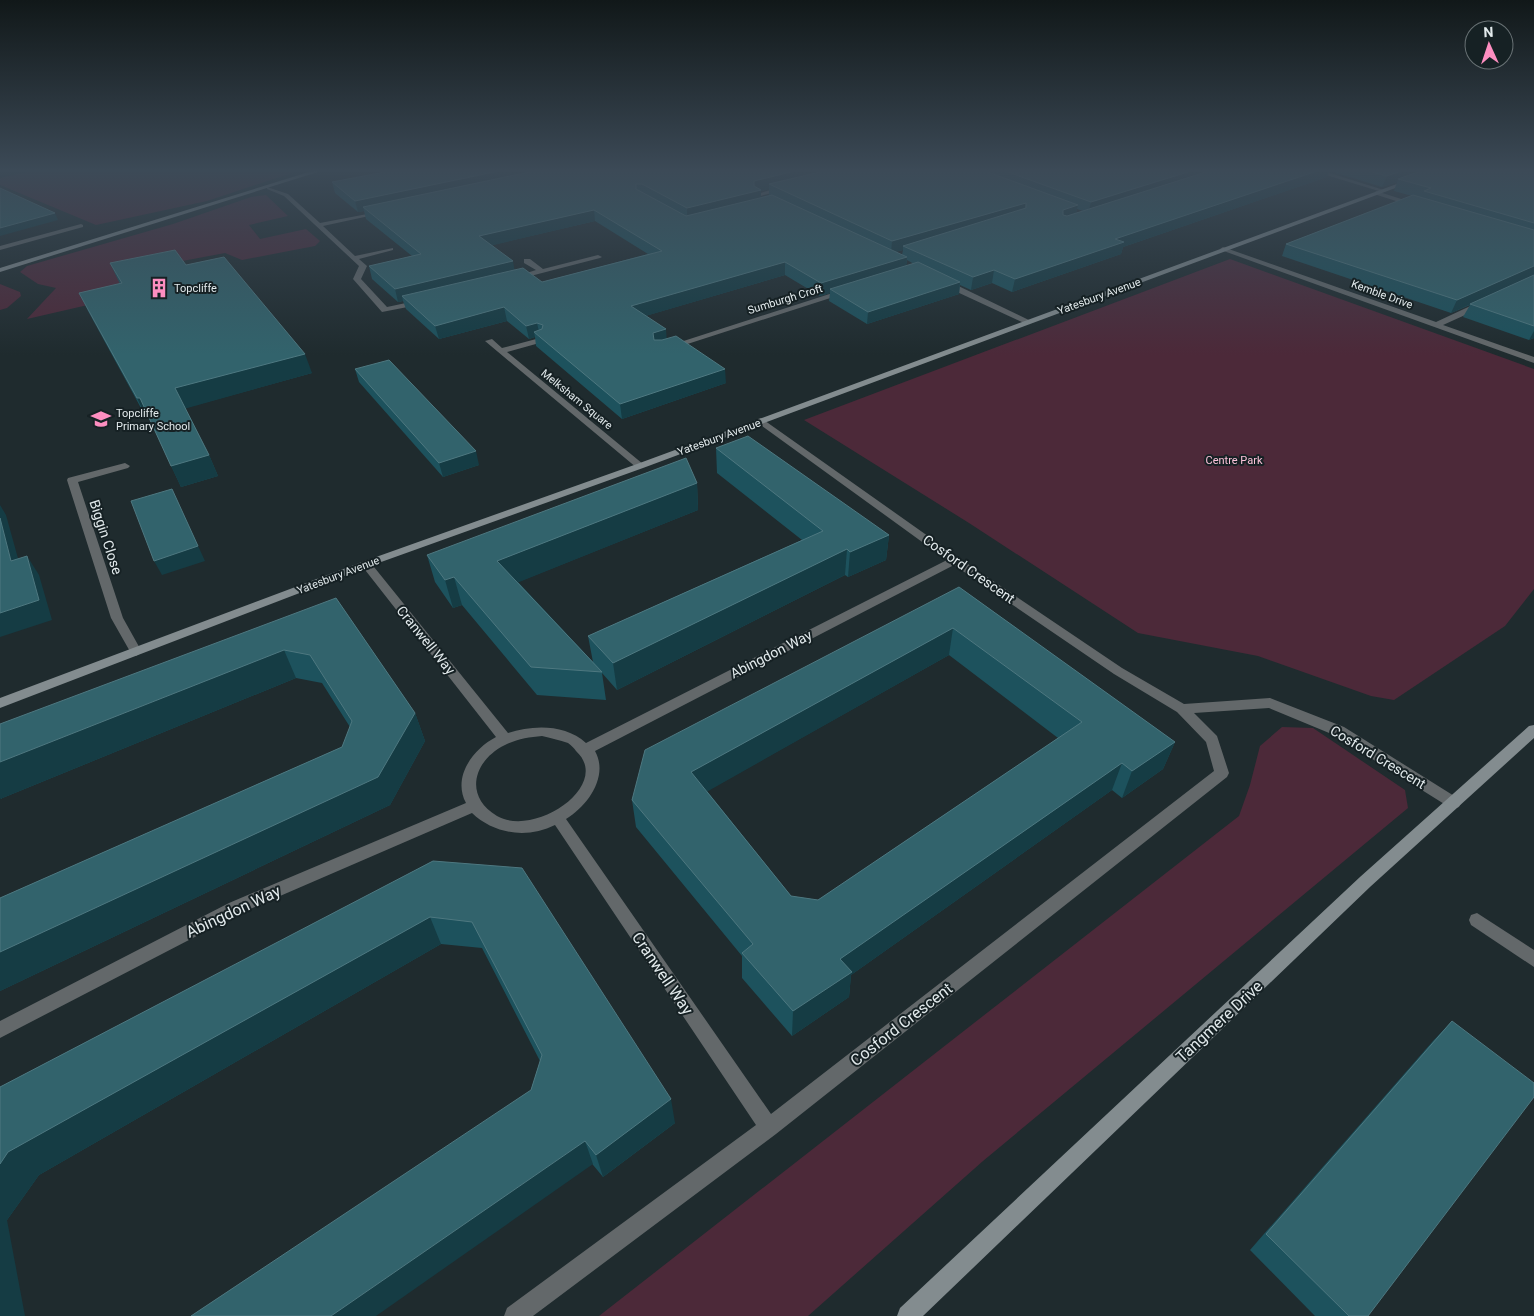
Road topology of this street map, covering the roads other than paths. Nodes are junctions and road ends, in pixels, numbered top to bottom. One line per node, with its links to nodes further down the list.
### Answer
1 (57, 232): 5 (street)
2 (123, 232): 11 (street)
3 (325, 232): 9 (street)
4 (1268, 232): 7 (street, Yatesbury Avenue)
5 (0, 248)
6 (391, 249): 9 (street)
7 (1223, 249): 18 (street, Yatesbury Avenue); 19 (street, Kemble Drive)
8 (598, 257): 12 (street)
9 (354, 258): 16 (street)
10 (527, 262): 12 (street)
11 (0, 270)
12 (543, 272): 14 (street)
13 (934, 278): 18 (street)
14 (507, 280)
15 (854, 289): 22 (street, Sumburgh Croft)
16 (432, 299)
17 (1490, 300): 19 (street)
18 (1029, 322): 25 (street, Yatesbury Avenue)
19 (1436, 325): 24 (street, Kemble Drive)
20 (540, 340): 23 (street)
21 (488, 341): 23 (street, Melksham Square)
22 (659, 350)
23 (500, 351): 27 (street, Melksham Square)
24 (1534, 360)
25 (761, 421): 27 (street, Yatesbury Avenue); 28 (street, Cosford Crescent)
26 (125, 466): 30 (street, Biggin Close)
27 (640, 466): 29 (street, Yatesbury Avenue)
28 (955, 560): 32 (street, Cosford Crescent); 35 (street, Abingdon Way)
29 (366, 564): 30 (street, Yatesbury Avenue); 34 (street, Cranwell Way)
30 (136, 652): 31 (street, Yatesbury Avenue)
31 (0, 703)
32 (1182, 709): 36 (street, Cosford Crescent); 42 (street, Cosford Crescent)
33 (1534, 730): 36 (street, Tangmere Drive)
34 (505, 739): 35 (street); 37 (street)
35 (587, 749): 38 (street)
36 (1454, 803): 44 (street, Tangmere Drive)
37 (473, 806): 38 (street); 41 (street, Abingdon Way)
38 (558, 818): 42 (street, Cranwell Way)
39 (1477, 920): 40 (street)
40 (1534, 959)
41 (0, 1030)
42 (769, 1127): 43 (street, Cosford Crescent)
43 (515, 1316)
44 (908, 1316)

